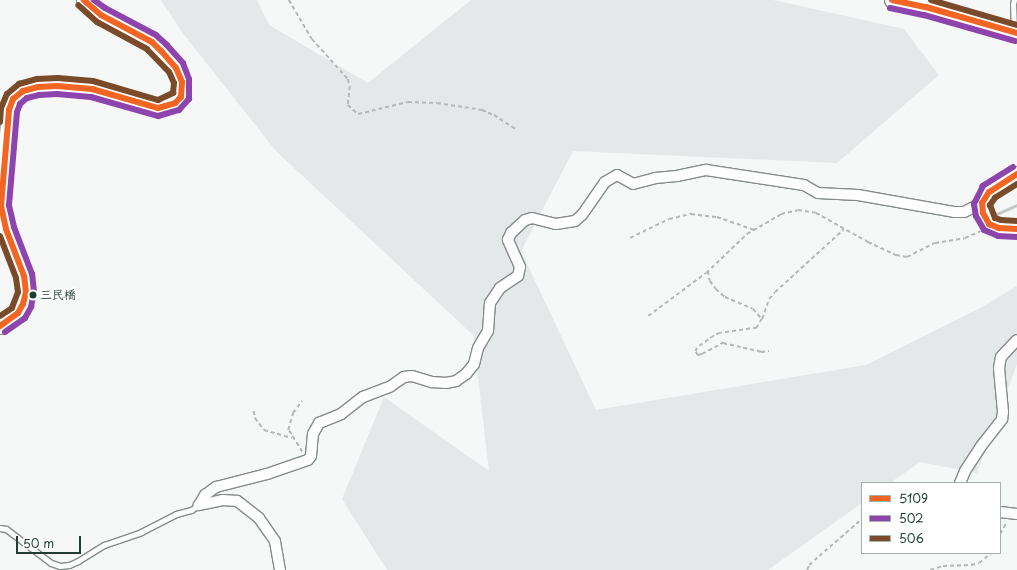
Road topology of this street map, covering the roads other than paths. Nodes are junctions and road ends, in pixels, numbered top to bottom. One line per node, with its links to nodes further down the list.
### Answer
1 (84, 0): 8 (main road)
2 (892, 0): 4 (main road)
3 (1014, 0): 4 (lane)
4 (1016, 33)
5 (1017, 174): 6 (main road)
6 (982, 203): 7 (main road); 11 (street)
7 (1017, 229)
8 (0, 326)
9 (1017, 340): 10 (street)
10 (961, 482)
11 (200, 506): 14 (lane); 15 (street)
12 (1001, 512): 13 (street)
13 (1017, 514)
14 (0, 528)
15 (280, 570)

